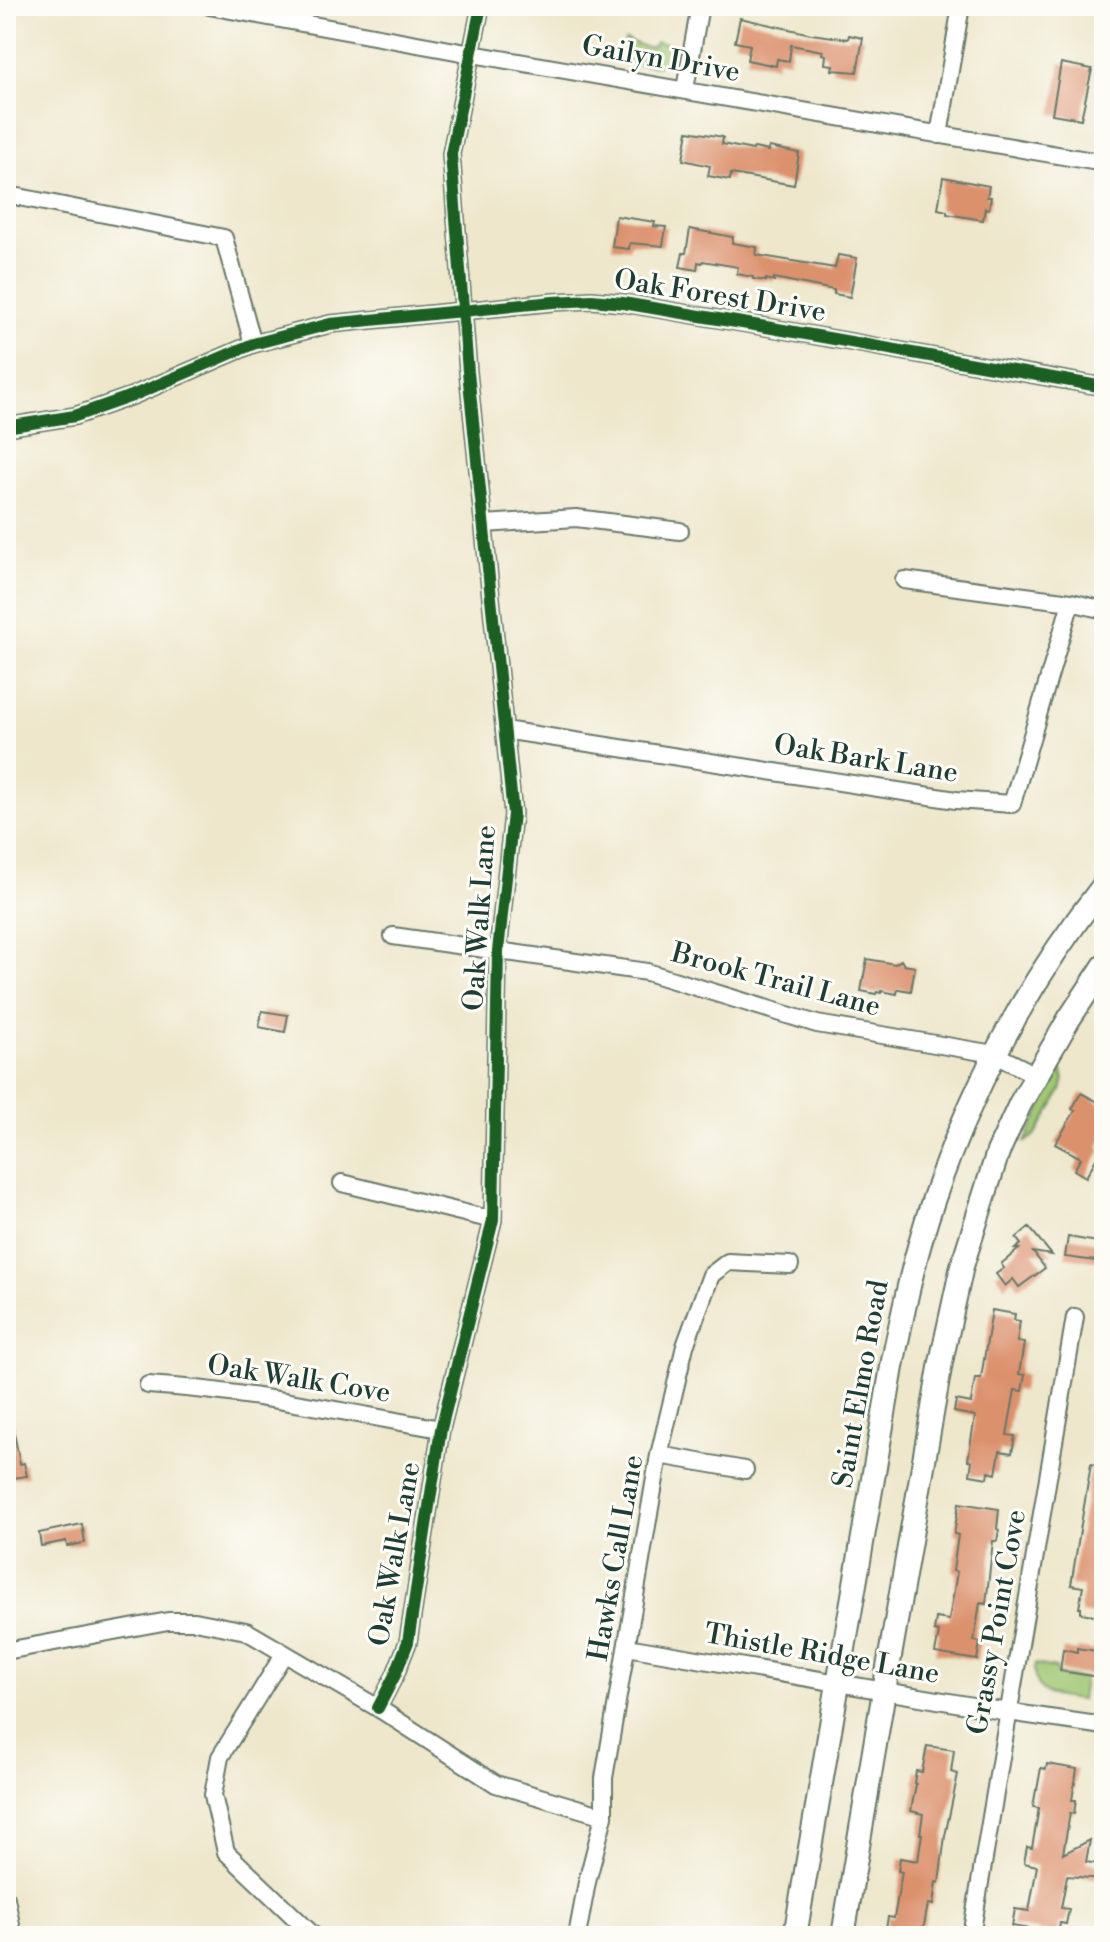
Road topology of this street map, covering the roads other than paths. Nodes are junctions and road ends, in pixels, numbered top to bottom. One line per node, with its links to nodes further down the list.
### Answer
1 (209, 6): 5 (street, Gailyn Drive)
2 (481, 6): 5 (street, Oak Walk Lane)
3 (700, 6): 6 (street)
4 (961, 6): 7 (street)
5 (472, 54): 6 (street, Gailyn Drive); 10 (street, Oak Walk Lane)
6 (685, 89): 7 (street, Gailyn Drive)
7 (939, 135): 8 (street, Gailyn Drive)
8 (1104, 163)
9 (19, 197): 11 (street)
10 (463, 312): 11 (street, Oak Forest Drive); 12 (street, Oak Forest Drive); 14 (street, Oak Walk Lane)
11 (253, 344): 13 (street, Oak Forest Drive)
12 (1104, 387)
13 (6, 427)
14 (484, 524): 15 (street); 19 (street, Oak Walk Lane)
15 (680, 531)
16 (904, 580): 17 (street)
17 (1071, 602): 18 (street); 19 (street, Oak Bark Lane)
18 (1104, 610)
19 (504, 730): 22 (street, Oak Walk Lane)
20 (1104, 885): 24 (main road, Saint Elmo Road)
21 (393, 936): 22 (street, Brook Trail Lane)
22 (498, 951): 24 (street, Brook Trail Lane); 27 (street, Oak Walk Lane)
23 (1104, 966): 25 (main road)
24 (994, 1054): 25 (street, Brook Trail Lane); 37 (main road, Saint Elmo Road)
25 (1036, 1075): 38 (main road)
26 (342, 1183): 27 (street)
27 (493, 1220): 31 (street, Oak Walk Lane)
28 (790, 1265): 32 (street, Hawks Call Lane)
29 (1075, 1317): 40 (street, Grassy Point Cove)
30 (148, 1385): 31 (street, Oak Walk Cove)
31 (441, 1429): 39 (street, Oak Walk Lane)
32 (659, 1455): 33 (street); 34 (street, Hawks Call Lane)
33 (745, 1470)
34 (627, 1647): 37 (street, Thistle Ridge Lane); 42 (street, Hawks Call Lane)
35 (6, 1651): 36 (street)
36 (284, 1654): 39 (street); 45 (street)
37 (838, 1683): 38 (street, Thistle Ridge Lane); 47 (main road, Saint Elmo Road)
38 (884, 1691): 40 (street, Thistle Ridge Lane); 48 (main road)
39 (378, 1708): 42 (street)
40 (1008, 1712): 41 (street, Thistle Ridge Lane); 49 (street, Grassy Point Cove)
41 (1104, 1726)
42 (604, 1816): 46 (street, Hawks Call Lane)
43 (6, 1898): 44 (street)
44 (13, 1936)
45 (314, 1936)
46 (577, 1936)
47 (795, 1936)
48 (843, 1936)
49 (971, 1936)

